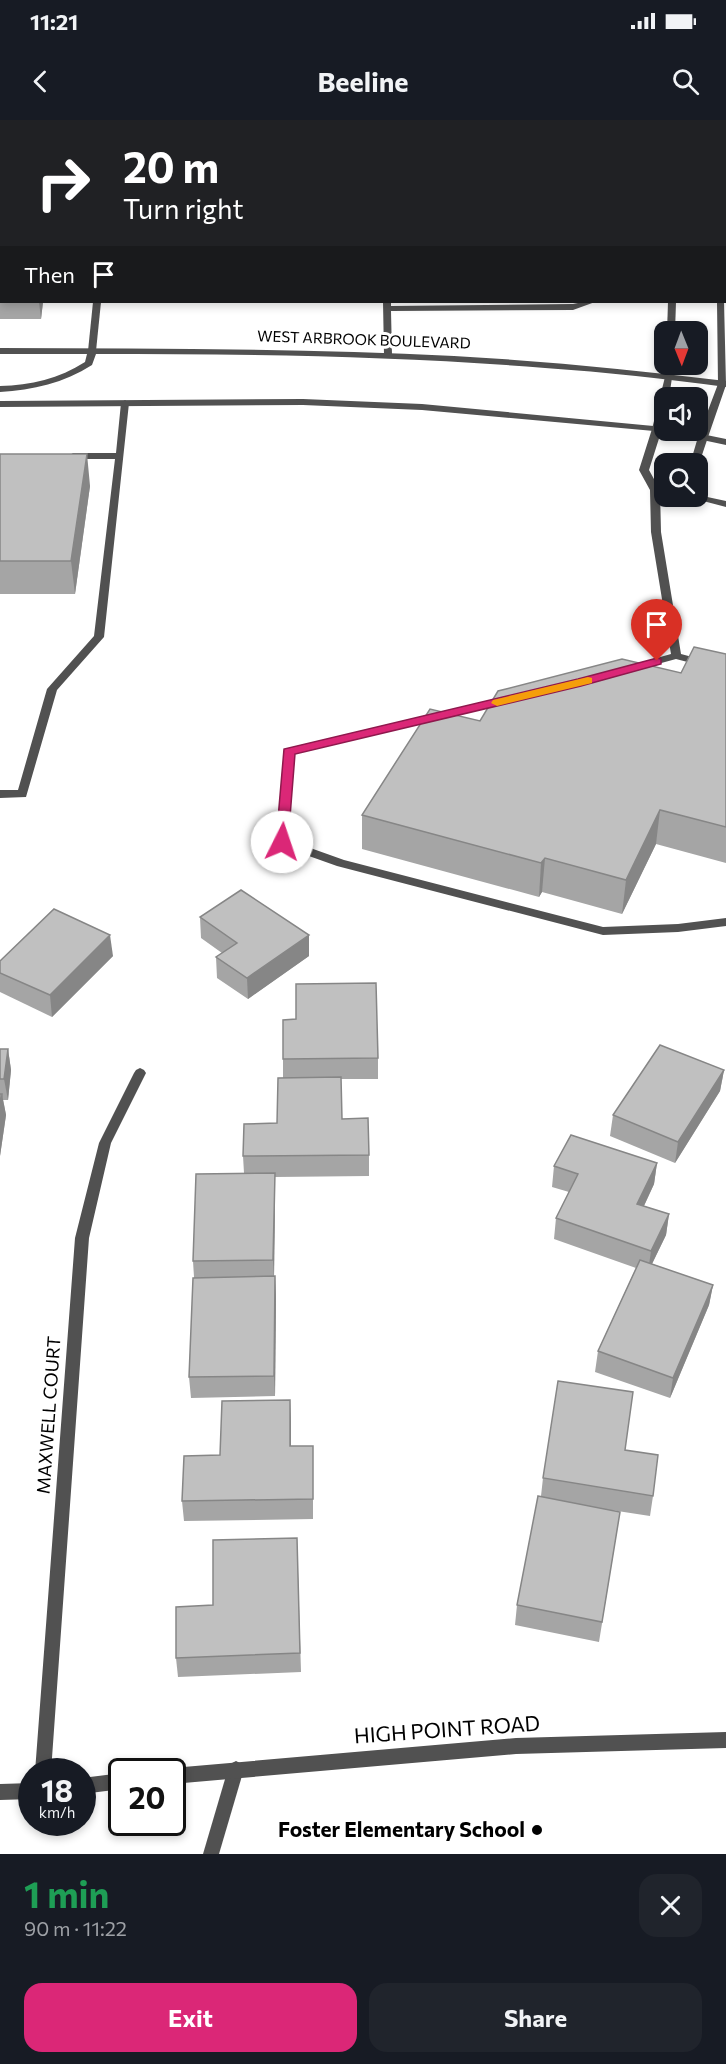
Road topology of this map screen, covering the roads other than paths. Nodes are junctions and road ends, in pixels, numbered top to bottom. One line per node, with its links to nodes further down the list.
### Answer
1 (97, 303): 8 (street)
2 (587, 303): 5 (street)
3 (672, 303): 6 (street)
4 (721, 303): 11 (street)
5 (387, 305): 9 (street)
6 (671, 321)
7 (0, 351): 8 (street, WEST ARBROOK BOULEVARD)
8 (92, 351): 9 (street, WEST ARBROOK BOULEVARD); 13 (street)
9 (388, 355): 10 (street, WEST ARBROOK BOULEVARD)
10 (669, 377): 11 (street, WEST ARBROOK BOULEVARD); 12 (street)
11 (724, 384): 16 (street)
12 (668, 387)
13 (0, 389)
14 (125, 403): 15 (street); 17 (street); 22 (street)
15 (0, 404)
16 (708, 424)
17 (654, 429)
18 (708, 438): 20 (street)
19 (657, 441): 23 (street)
20 (726, 442)
21 (60, 456): 22 (street)
22 (120, 456): 31 (street)
23 (654, 481)
24 (708, 500): 25 (street)
25 (726, 504)
26 (659, 507): 27 (street)
27 (676, 656): 28 (street); 29 (street)
28 (726, 669)
29 (623, 671)
30 (515, 698): 32 (street)
31 (0, 794)
32 (726, 921)
33 (140, 1072): 35 (street, MAXWELL COURT)
34 (726, 1740): 36 (street, HIGH POINT ROAD)
35 (44, 1758)
36 (236, 1769): 37 (street, HIGH POINT ROAD); 40 (street)
37 (186, 1774)
38 (18, 1791): 39 (street)
39 (0, 1792)
40 (211, 1854)

